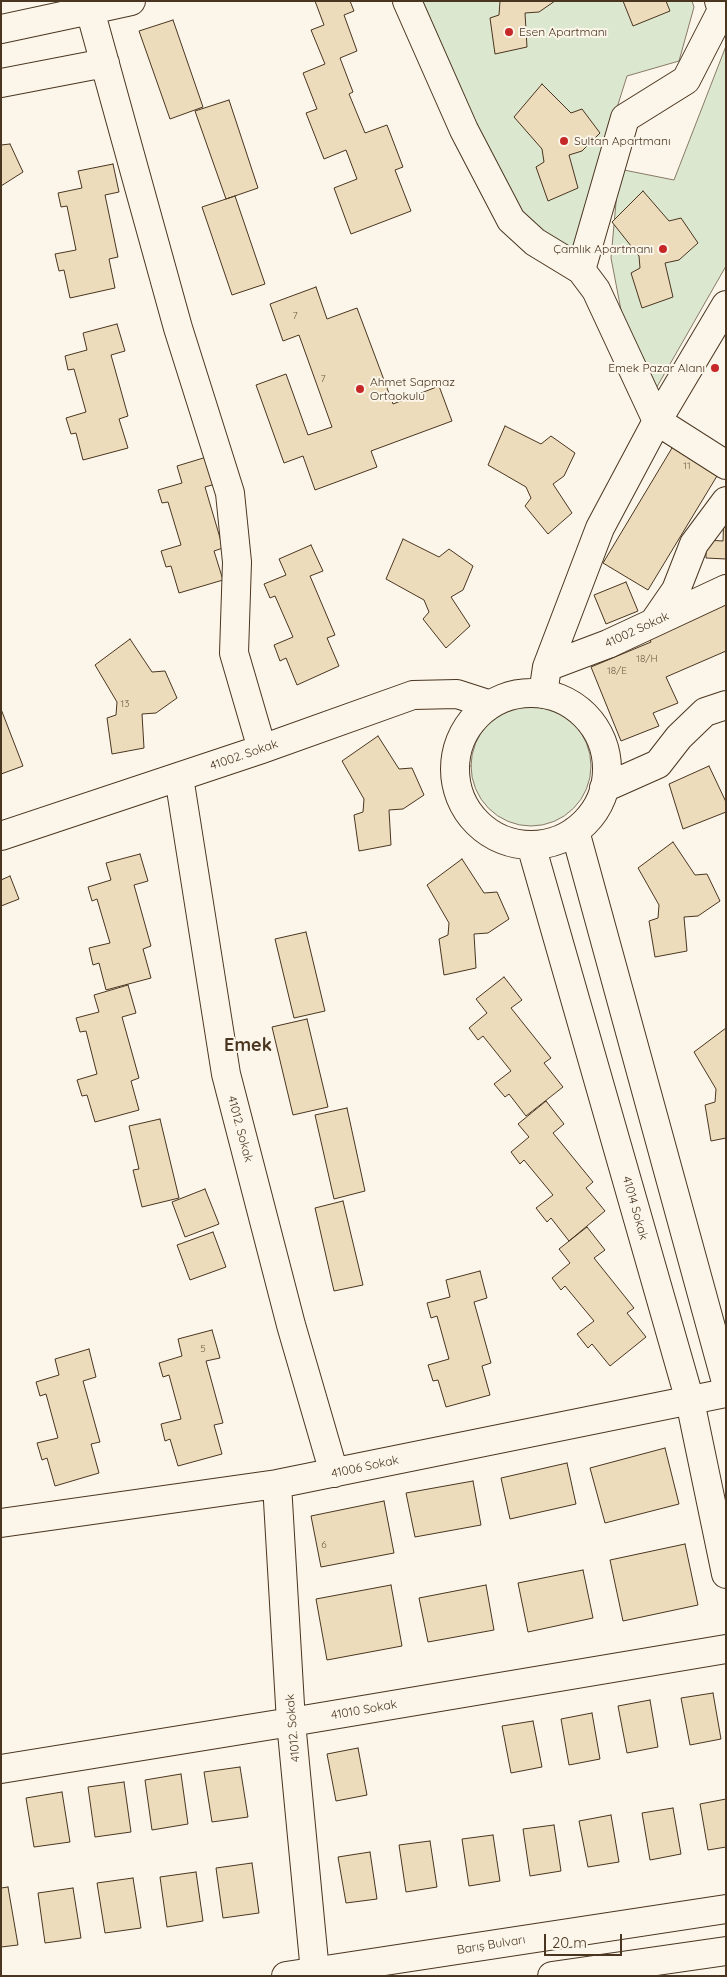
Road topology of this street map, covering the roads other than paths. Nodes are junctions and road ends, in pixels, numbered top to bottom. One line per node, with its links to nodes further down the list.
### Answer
1 (131, 1): 4 (street)
2 (407, 1): 8 (street)
3 (719, 1): 8 (street)
4 (90, 10): 5 (street); 6 (street)
5 (1, 29)
6 (105, 63): 7 (street); 19 (street)
7 (1, 83)
8 (581, 270): 10 (street)
9 (726, 305): 10 (street)
10 (657, 421): 11 (street); 15 (street)
11 (726, 465)
12 (726, 501): 14 (street)
13 (726, 589): 14 (street, 41002 Sokak)
14 (653, 623): 15 (street, 41002 Sokak)
15 (547, 667): 16 (street)
16 (543, 694): 17 (street); 21 (street)
17 (488, 704): 19 (street, 41002. Sokak); 24 (street)
18 (726, 705): 21 (street)
19 (262, 749): 20 (street, 41002. Sokak)
20 (179, 777): 23 (street, 41002. Sokak); 28 (street, 41012. Sokak)
21 (604, 788): 22 (street)
22 (574, 830): 24 (street); 25 (street)
23 (1, 836)
24 (531, 845): 27 (street, 41014 Sokak)
25 (726, 1382)
26 (726, 1393): 27 (street, 41006 Sokak)
27 (690, 1401): 28 (street, 41006 Sokak); 31 (street, 41014 Sokak)
28 (334, 1473): 29 (street, 41006 Sokak)
29 (276, 1484): 30 (street, 41006 Sokak); 33 (street, 41012. Sokak)
30 (1, 1523)
31 (726, 1574)
32 (726, 1649): 33 (street, 41010 Sokak)
33 (292, 1722): 34 (street, 41010 Sokak); 37 (street, 41012. Sokak)
34 (1, 1769)
35 (726, 1909): 37 (street, Barış Bulvarı)
36 (726, 1951): 39 (street)
37 (316, 1974): 38 (street, Barış Bulvarı)
38 (286, 1976)
39 (552, 1976)

